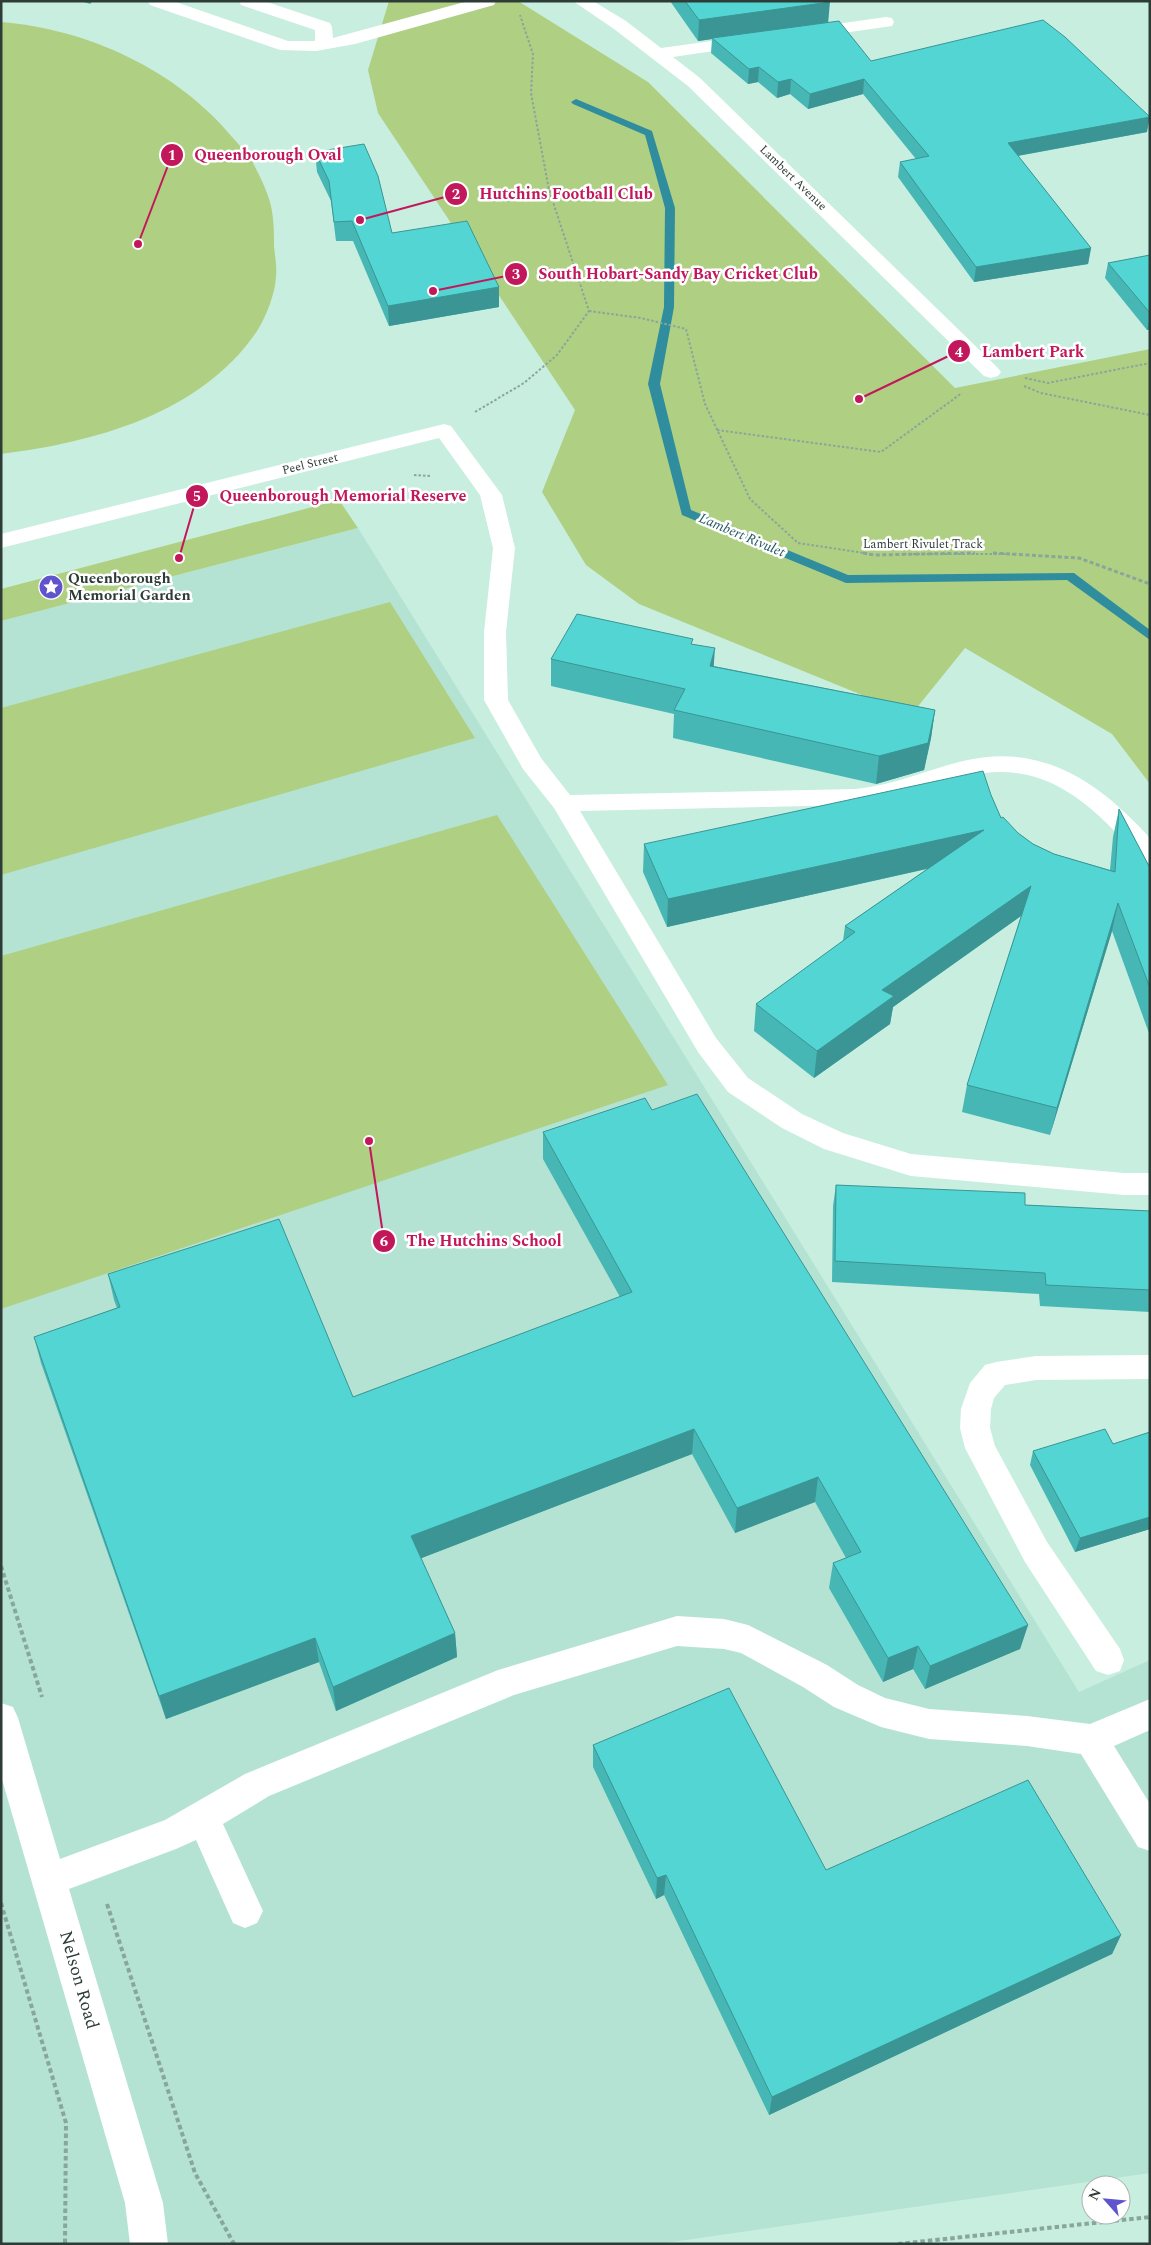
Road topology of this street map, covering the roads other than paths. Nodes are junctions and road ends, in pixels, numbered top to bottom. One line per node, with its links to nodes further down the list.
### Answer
1 (156, 1): 8 (street)
2 (247, 1): 8 (street)
3 (488, 1): 8 (street)
4 (581, 1): 9 (street, Lambert Avenue)
5 (886, 22): 6 (street)
6 (788, 36)
7 (769, 38): 9 (street)
8 (324, 44)
9 (658, 54): 10 (street, Lambert Avenue)
10 (991, 372)
11 (1, 541): 12 (street, Peel Street)
12 (563, 803): 13 (street); 14 (street)
13 (1150, 854)
14 (1150, 1184)
15 (1150, 1367): 16 (street)
16 (1108, 1660)
17 (1150, 1714): 19 (street)
18 (1, 1718): 22 (street, Nelson Road)
19 (1091, 1740): 20 (street); 21 (street)
20 (204, 1817): 22 (street); 23 (street)
21 (1150, 1835)
22 (49, 1880): 24 (street, Nelson Road)
23 (245, 1911)
24 (148, 2244)

